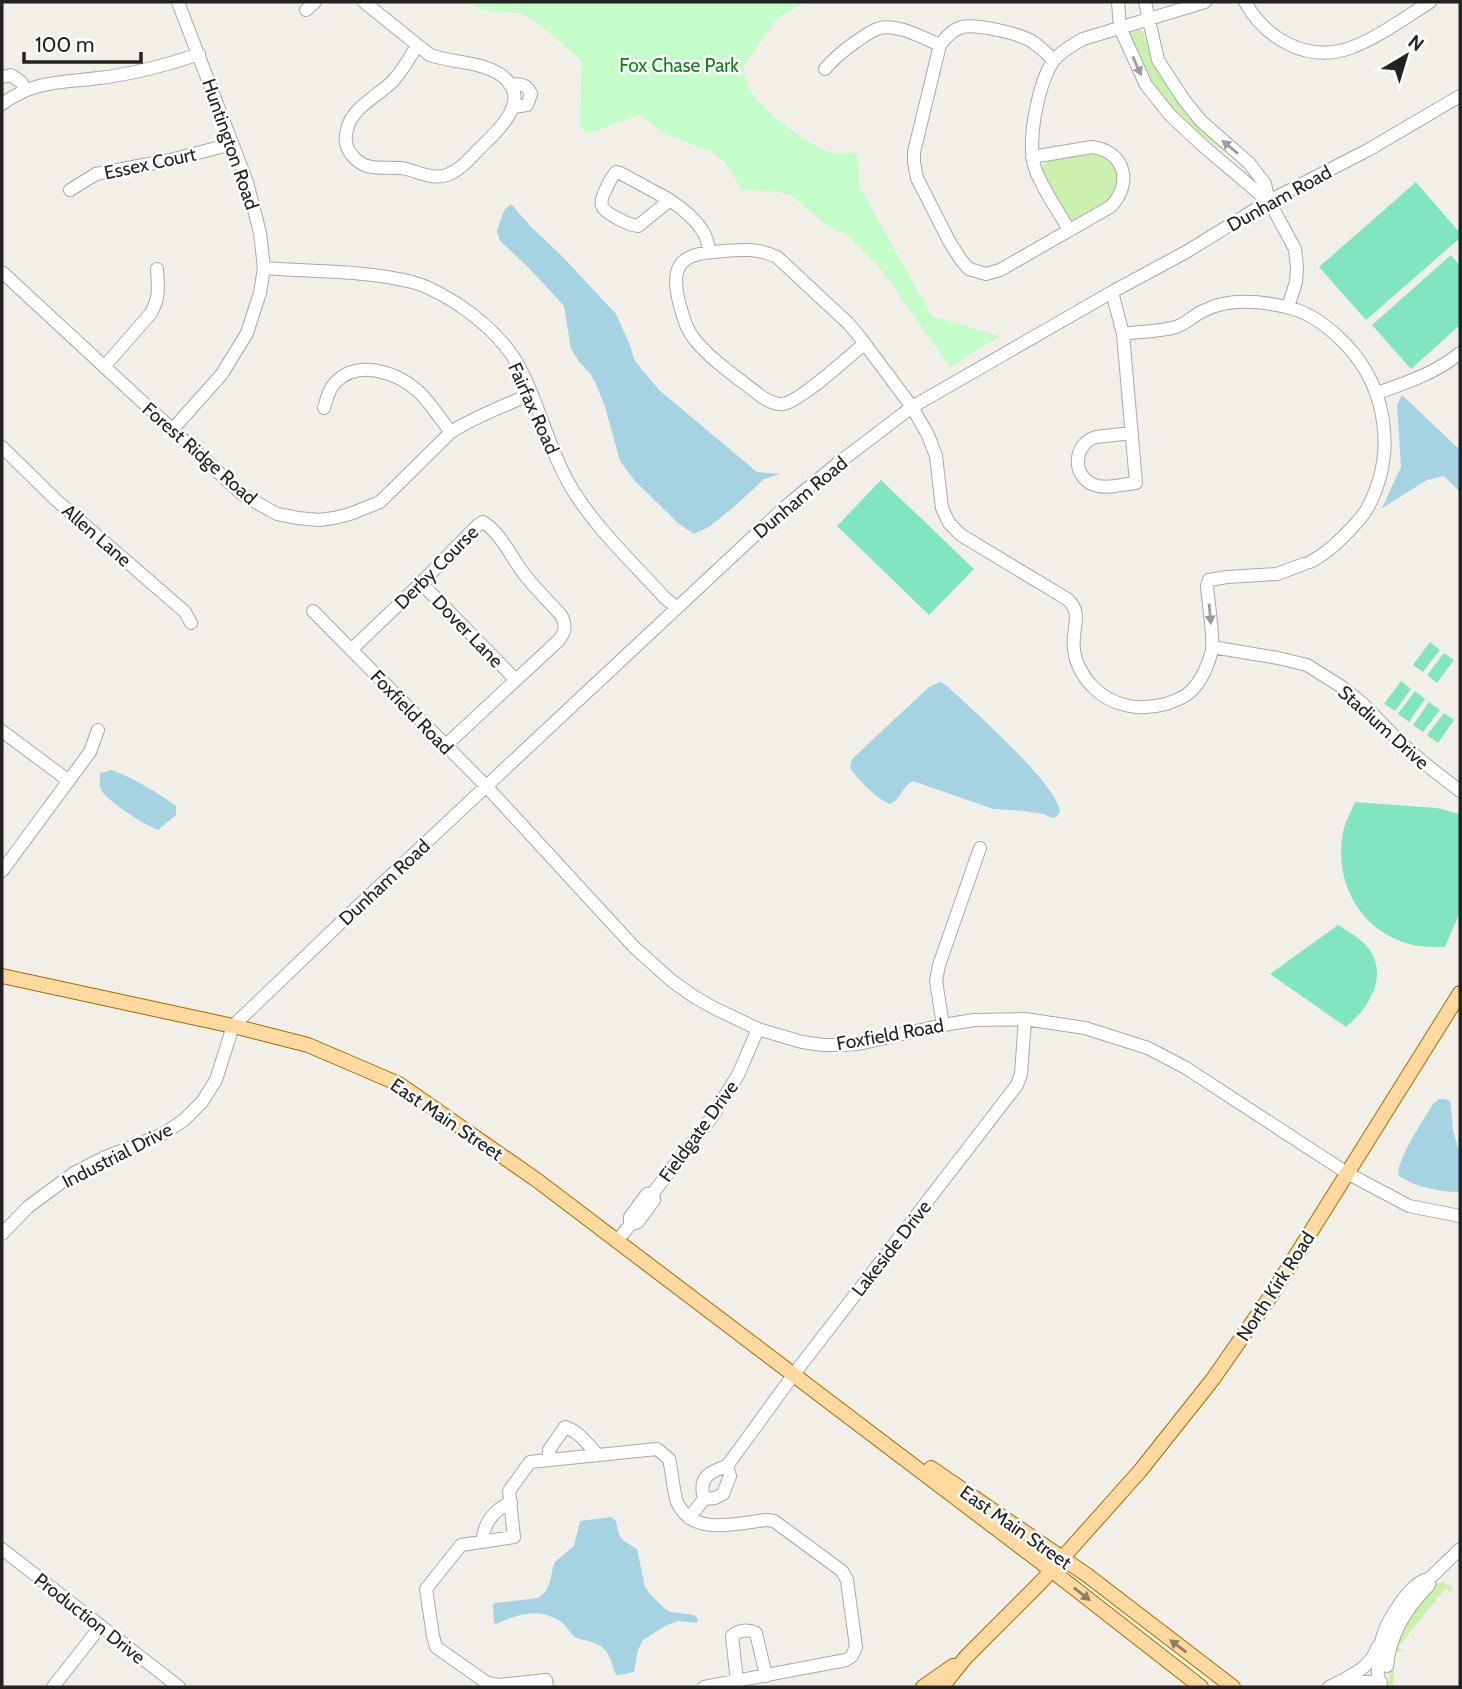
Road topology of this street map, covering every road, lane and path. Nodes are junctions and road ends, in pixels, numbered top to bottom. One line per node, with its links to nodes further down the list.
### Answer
1 (178, 2): 12 (street, Huntington Road)
2 (364, 2): 11 (street)
3 (1118, 2): 9 (street)
4 (1145, 2): 8 (street)
5 (1205, 2): 8 (street)
6 (1245, 2): 7 (street)
7 (1430, 2)
8 (1149, 19): 9 (street); 25 (street, one-way to 8)
9 (1119, 28): 13 (street); 25 (street, one-way to 25)
10 (940, 45): 13 (street); 14 (street); 26 (street)
11 (417, 46): 16 (street); 20 (street)
12 (199, 54): 17 (street); 21 (street, Huntington Road)
13 (1058, 56): 22 (street)
14 (825, 69)
15 (2, 77): 17 (street)
16 (510, 85): 20 (street); 20 (street)
17 (26, 90): 19 (street)
18 (1460, 96): 25 (street, Dunham Road)
19 (2, 102)
20 (513, 107)
21 (232, 144): 23 (street, Essex Court); 28 (street, Huntington Road)
22 (1032, 157): 26 (street); 26 (street)
23 (70, 190)
24 (670, 200): 24 (street); 27 (street)
25 (1269, 201): 31 (street, Dunham Road); 32 (street)
26 (1069, 230)
27 (709, 252): 34 (street); 34 (street)
28 (264, 268): 38 (street, Fairfax Road); 41 (street, Huntington Road)
29 (157, 269): 36 (street)
30 (2, 272): 36 (street, Forest Ridge Road)
31 (1112, 292): 33 (street); 39 (street, Dunham Road)
32 (1288, 307): 33 (street); 37 (street)
33 (1123, 334): 43 (street)
34 (864, 344): 39 (street)
35 (1460, 353): 37 (street)
36 (104, 368): 41 (street, Forest Ridge Road)
37 (1377, 393): 49 (street, one-way to 49)
38 (531, 394): 42 (street, Forest Ridge Road); 46 (street, Fairfax Road)
39 (912, 407): 46 (street, Dunham Road); 49 (street)
40 (324, 408): 42 (street)
41 (172, 430): 42 (street, Forest Ridge Road)
42 (451, 432)
43 (1132, 433): 43 (street)
44 (2, 447): 48 (street, Allen Lane)
45 (421, 583): 50 (street, Derby Course); 51 (street, Dover Lane); 51 (street, Derby Course)
46 (677, 608): 56 (street, Dunham Road)
47 (313, 611): 50 (street, Foxfield Road)
48 (191, 623)
49 (1212, 647): 57 (street, Stadium Drive)
50 (351, 650): 54 (street, Foxfield Road)
51 (515, 679): 54 (street, Derby Course)
52 (98, 730): 55 (street)
53 (2, 731): 55 (street)
54 (445, 746): 56 (street, Foxfield Road)
55 (69, 781): 59 (street)
56 (486, 786): 64 (street, Dunham Road); 65 (street, Foxfield Road)
57 (1460, 791)
58 (980, 848): 63 (street)
59 (2, 871)
60 (2, 976): 64 (main road, East Main Street)
61 (1460, 993): 66 (main road, North Kirk Road)
62 (1026, 1019): 63 (street, Foxfield Road); 66 (street, Foxfield Road); 70 (street, Lakeside Drive)
63 (943, 1025): 65 (street, Foxfield Road)
64 (233, 1026): 68 (street, Industrial Drive); 69 (main road, East Main Street)
65 (758, 1028): 69 (street, Fieldgate Drive)
66 (1347, 1173): 67 (street, Foxfield Road); 80 (main road, North Kirk Road)
67 (1460, 1216)
68 (2, 1234)
69 (617, 1241): 70 (main road, East Main Street)
70 (794, 1374): 73 (street, Lakeside Drive); 80 (main road, East Main Street); 81 (main road, East Main Street)
71 (598, 1455): 72 (street); 72 (street); 76 (street)
72 (548, 1460): 75 (street)
73 (727, 1465): 74 (street, Lakeside Drive); 74 (street, Lakeside Drive)
74 (704, 1499): 76 (street, Lakeside Drive)
75 (511, 1502): 77 (street); 77 (street)
76 (689, 1518): 86 (street)
77 (482, 1542): 92 (street)
78 (2, 1549): 83 (street, Production Drive)
79 (1460, 1549): 82 (street)
80 (1062, 1558): 81 (main road, North Kirk Road); 97 (main road, East Main Street, one-way to 80)
81 (1051, 1570): 85 (main road, North Kirk Road); 96 (main road, East Main Street, one-way to 96)
82 (1429, 1579): 84 (street); 89 (street)
83 (100, 1627): 90 (street); 91 (street, Production Drive)
84 (1381, 1644): 88 (street); 89 (street)
85 (966, 1657): 94 (main road); 95 (main road)
86 (766, 1676): 87 (street); 87 (street)
87 (739, 1683): 93 (street)
88 (1334, 1685): 89 (street)
89 (1381, 1685)
90 (53, 1687)
91 (179, 1687)
92 (547, 1687)
93 (704, 1687)
94 (923, 1687)
95 (942, 1687)
96 (1201, 1687)
97 (1233, 1687)

